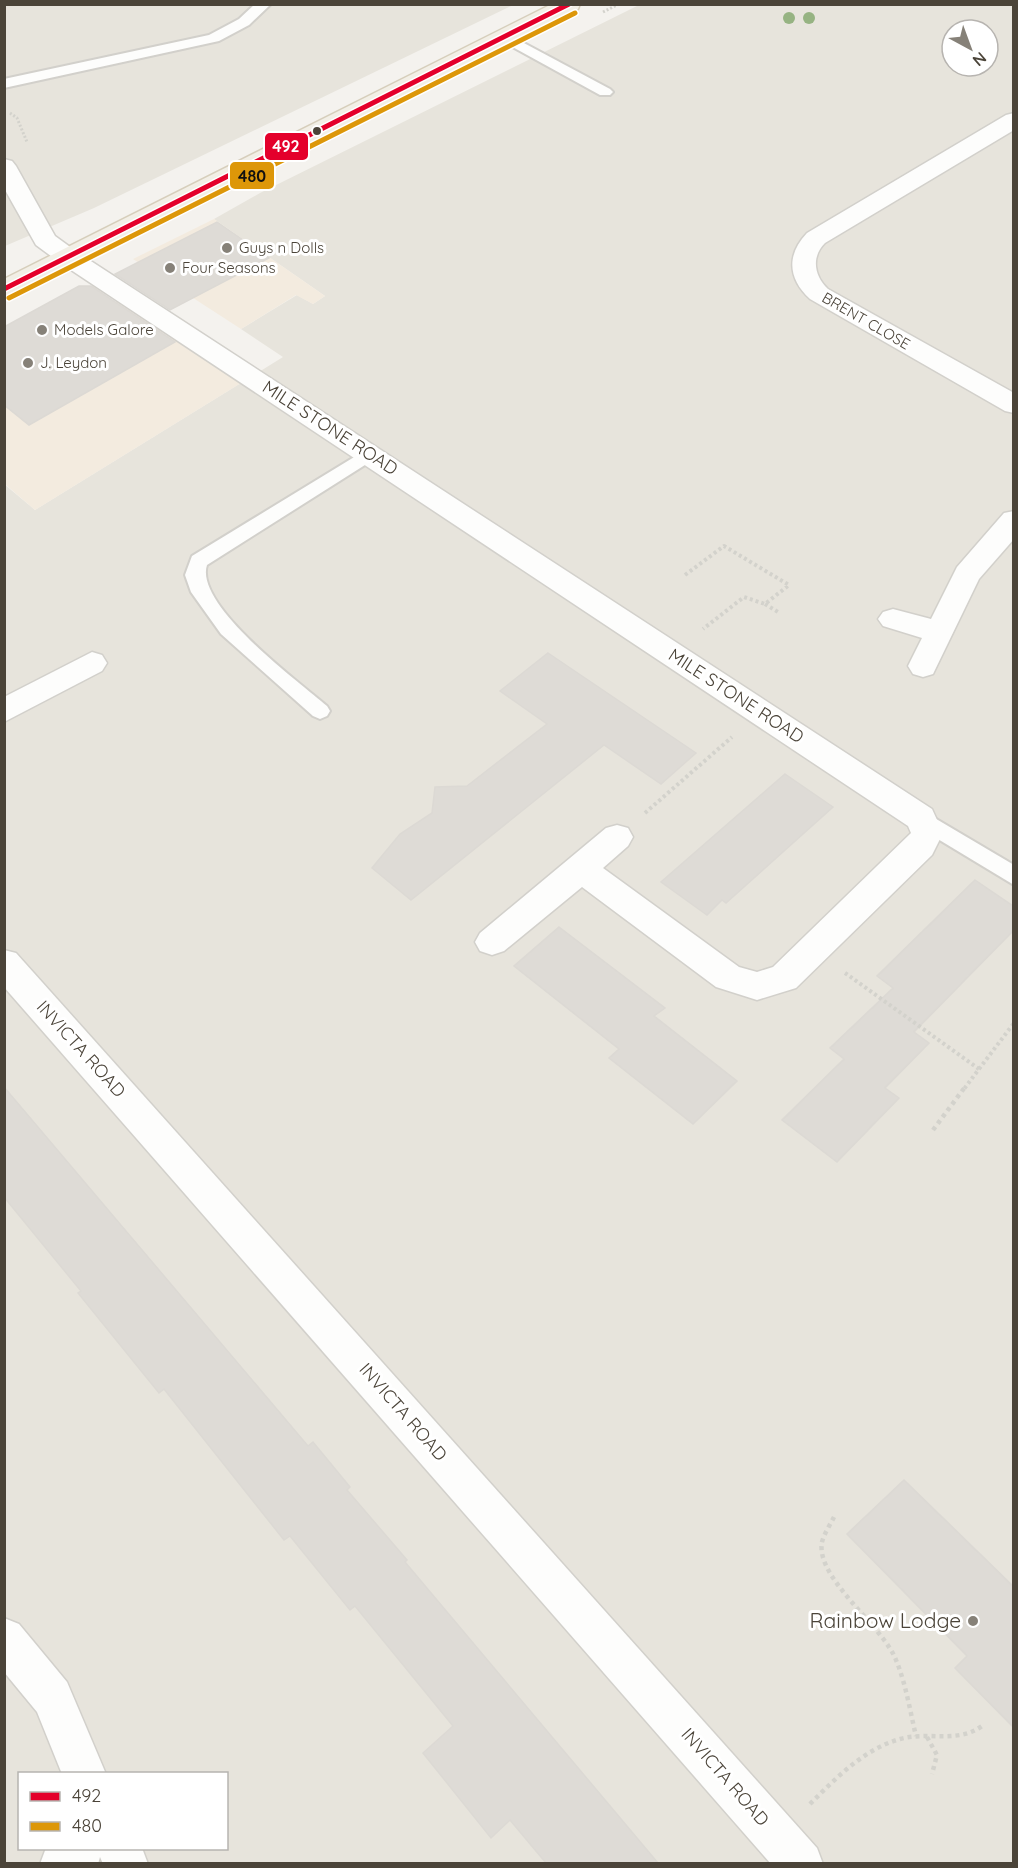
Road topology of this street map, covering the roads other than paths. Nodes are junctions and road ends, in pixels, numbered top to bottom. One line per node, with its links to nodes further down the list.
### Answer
1 (264, 4): 4 (lane)
2 (570, 4): 3 (main road)
3 (505, 37): 5 (lane); 8 (main road)
4 (4, 84)
5 (605, 92)
6 (1014, 120): 10 (street, BRENT CLOSE)
7 (4, 166): 8 (street, MILE STONE ROAD)
8 (68, 257): 9 (main road); 11 (street, MILE STONE ROAD)
9 (4, 289)
10 (1014, 405)
11 (369, 454): 18 (lane); 19 (street, MILE STONE ROAD)
12 (1014, 520): 14 (street)
13 (893, 619): 14 (street)
14 (938, 632): 16 (street)
15 (92, 663): 17 (street)
16 (923, 666)
17 (4, 711)
18 (320, 711)
19 (921, 818): 21 (street); 22 (lane)
20 (617, 837): 21 (street)
21 (581, 869): 23 (street)
22 (1014, 876)
23 (492, 942)
24 (4, 963): 28 (street, INVICTA ROAD)
25 (4, 1639): 26 (street)
26 (84, 1772)
27 (79, 1850): 29 (street)
28 (789, 1850)
29 (62, 1863)

